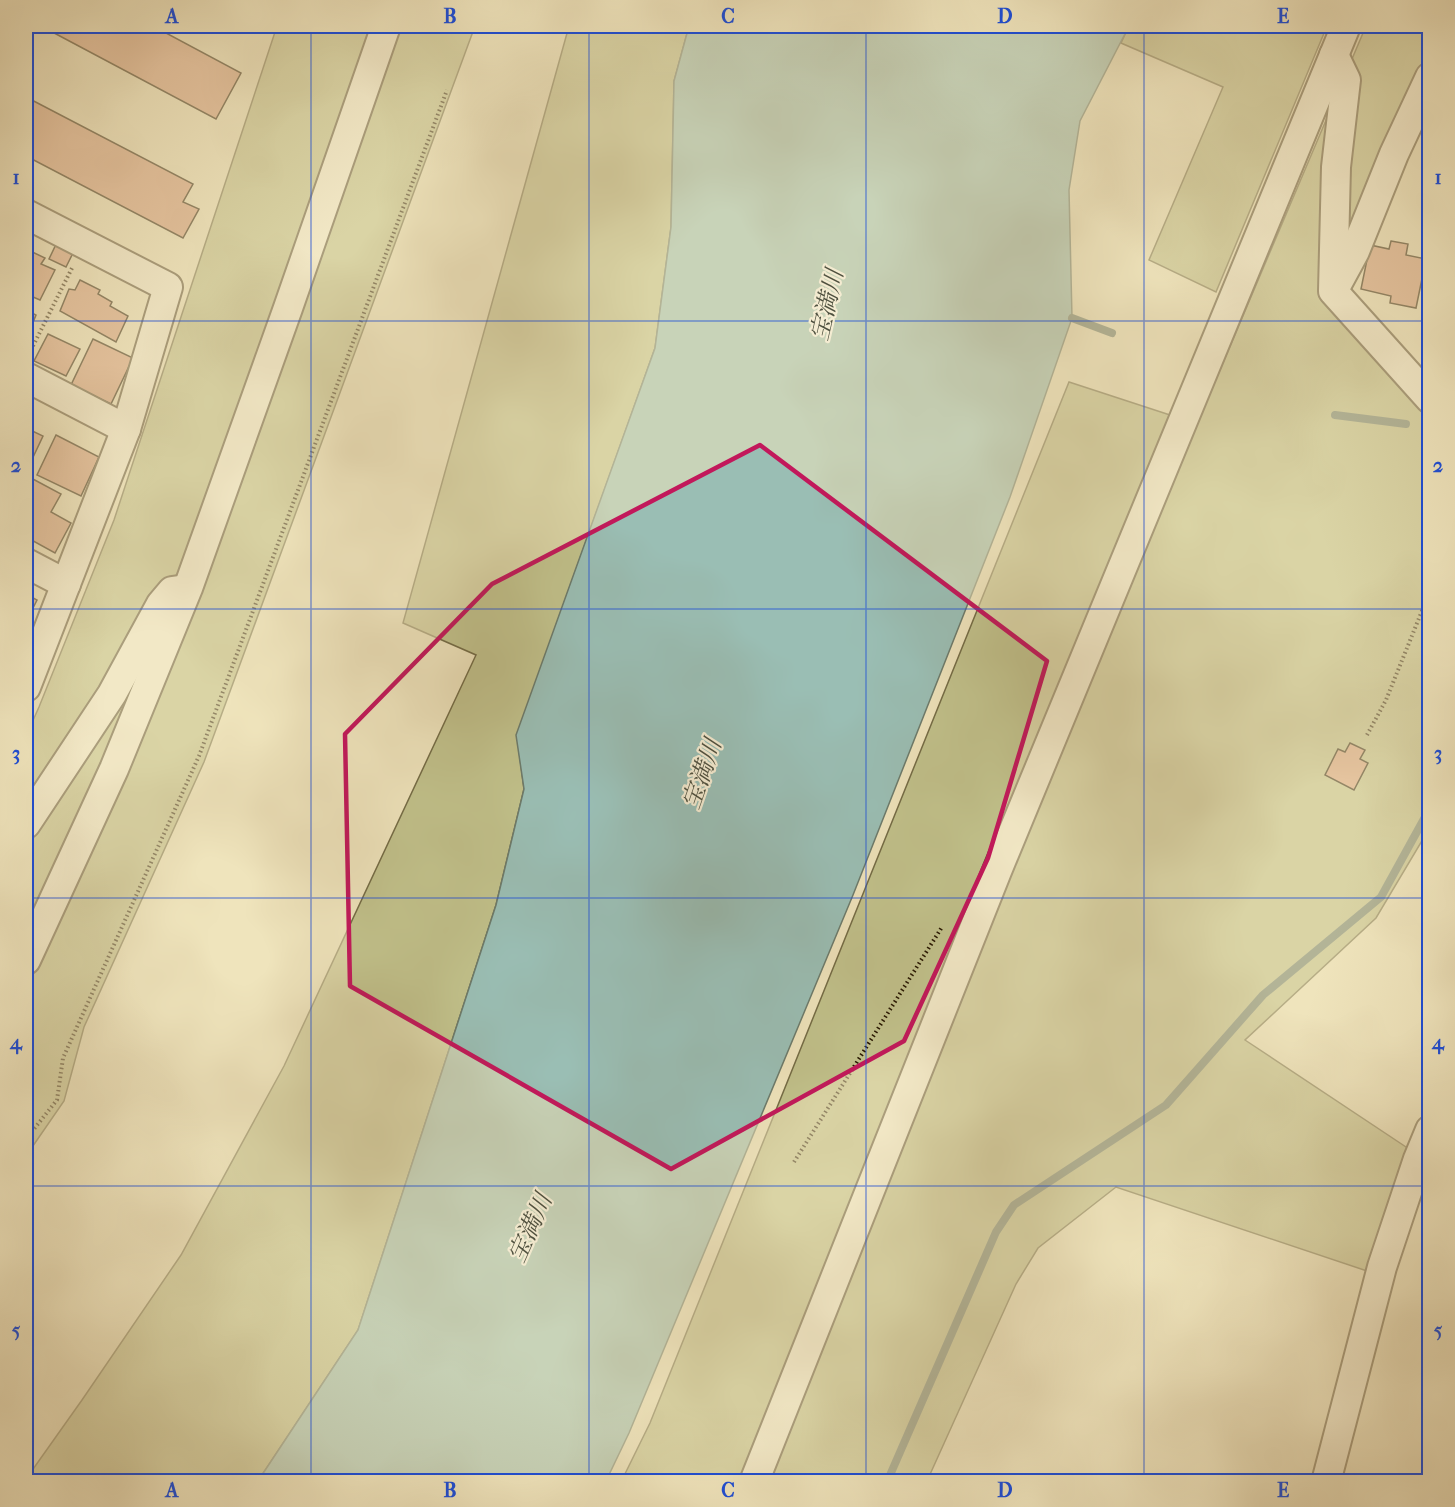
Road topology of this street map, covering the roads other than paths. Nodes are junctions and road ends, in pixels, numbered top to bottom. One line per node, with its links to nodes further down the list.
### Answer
1 (386, 26): 12 (street)
2 (1346, 26): 3 (street)
3 (1334, 55): 6 (street); 17 (street)
4 (1430, 77): 6 (street)
5 (26, 214): 9 (street)
6 (1333, 291): 8 (street)
7 (28, 364): 9 (street)
8 (1430, 399)
9 (126, 429): 11 (street)
10 (26, 563): 11 (street)
11 (66, 584): 13 (street)
12 (188, 588): 14 (street); 15 (street)
13 (26, 687)
14 (26, 824)
15 (26, 960)
16 (1430, 1130): 18 (street)
17 (754, 1482)
18 (1326, 1482)

